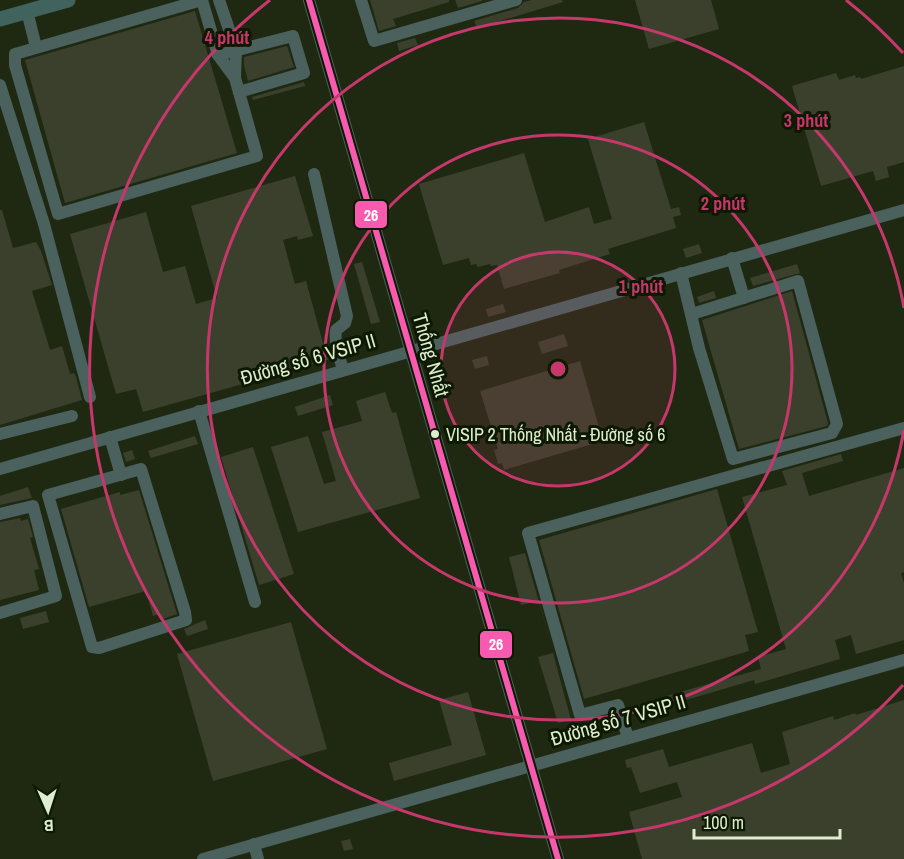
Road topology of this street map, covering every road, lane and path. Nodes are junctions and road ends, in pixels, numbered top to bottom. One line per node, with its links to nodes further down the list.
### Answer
1 (68, 0): 7 (main road)
2 (202, 0): 9 (street); 11 (street)
3 (219, 0): 10 (street)
4 (309, 0): 21 (street, Thống Nhất)
5 (361, 0): 6 (street)
6 (516, 0)
7 (27, 11): 8 (main road); 9 (street)
8 (0, 19)
9 (36, 46): 14 (street)
10 (236, 50): 11 (street); 12 (street); 14 (street)
11 (218, 55): 12 (street)
12 (235, 78): 14 (street)
13 (0, 85): 23 (street)
14 (239, 92)
15 (314, 174): 22 (street)
16 (904, 210): 17 (street, Đường số 6 VSIP II)
17 (732, 258): 18 (street, Đường số 6 VSIP II); 19 (street)
18 (681, 273): 20 (street); 21 (street, Đường số 6 VSIP II)
19 (744, 298): 20 (street); 20 (street)
20 (692, 314)
21 (409, 350): 22 (street, Đường số 6 VSIP II); 36 (street, Thống Nhất)
22 (343, 369): 24 (street, Đường số 6 VSIP II)
23 (90, 397)
24 (199, 411): 28 (street, Đường số 6 VSIP II); 32 (street)
25 (72, 416): 27 (street)
26 (904, 428): 35 (street)
27 (0, 434)
28 (110, 437): 29 (street, Đường số 6 VSIP II); 30 (street)
29 (0, 469)
30 (121, 475): 30 (street)
31 (0, 514): 33 (street)
32 (255, 602)
33 (0, 613)
34 (904, 660): 35 (street, Đường số 7 VSIP II)
35 (628, 738): 36 (street, Đường số 7 VSIP II)
36 (531, 765): 37 (street, Đường số 7 VSIP II); 40 (street, Thống Nhất)
37 (254, 844): 38 (street, Đường số 7 VSIP II); 39 (street)
38 (203, 859)
39 (258, 859)
40 (558, 859)

